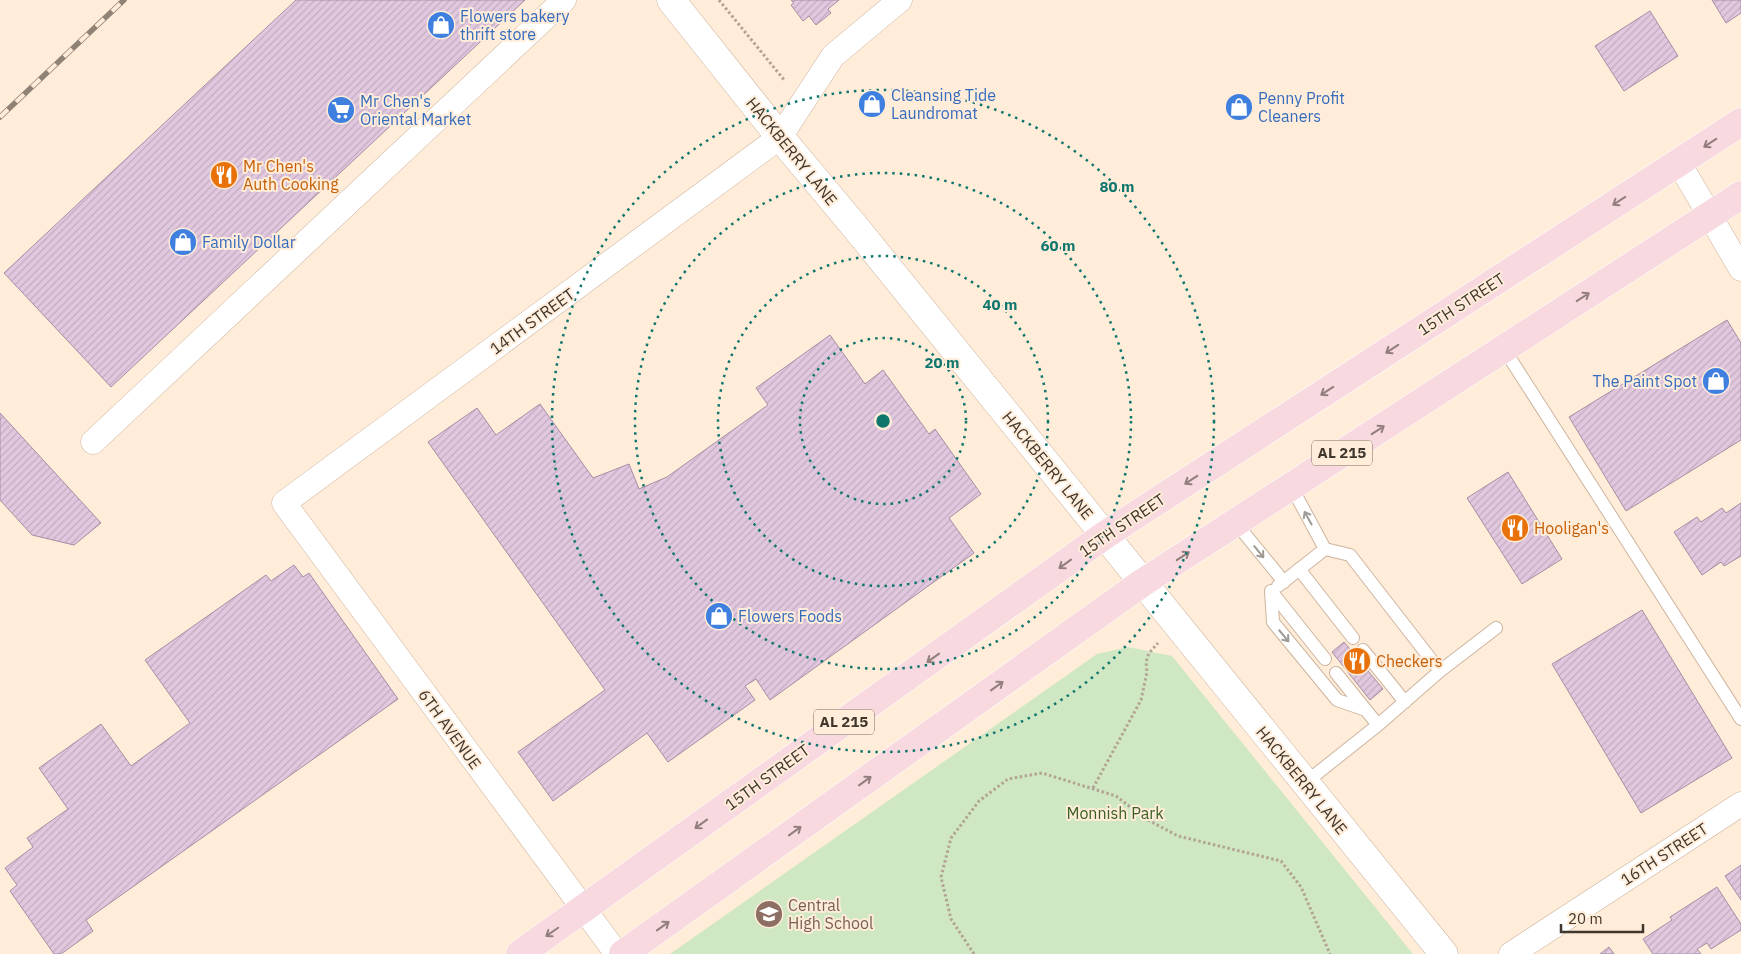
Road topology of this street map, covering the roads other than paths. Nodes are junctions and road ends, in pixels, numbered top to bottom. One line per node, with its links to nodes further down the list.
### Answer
1 (564, 0): 11 (street)
2 (671, 0): 5 (main road, HACKBERRY LANE)
3 (900, 0): 5 (street)
4 (1741, 122): 6 (main road, 15TH STREET / AL 215, one-way to 6)
5 (780, 137): 13 (street, 14TH STREET); 15 (main road, HACKBERRY LANE)
6 (1679, 162): 8 (street); 15 (main road, 15TH STREET / AL 215, one-way to 15)
7 (1741, 195): 8 (main road, AL 215)
8 (1710, 216): 9 (street); 10 (main road, AL 215, one-way to 8)
9 (1741, 269)
10 (1504, 349): 12 (main road, AL 215, one-way to 10); 29 (lane)
11 (92, 442)
12 (1291, 486): 14 (main road, AL 215); 16 (lane, one-way to 12)
13 (284, 503): 33 (street, 6TH AVENUE)
14 (1236, 522): 18 (lane, one-way to 18); 19 (main road, AL 215, one-way to 14)
15 (1104, 535): 19 (main road, HACKBERRY LANE); 33 (main road, 15TH STREET / AL 215, one-way to 33)
16 (1325, 549): 17 (lane); 25 (lane)
17 (1299, 569): 18 (lane); 22 (lane)
18 (1284, 582): 20 (lane)
19 (1142, 583): 31 (main road, HACKBERRY LANE); 36 (main road, AL 215, one-way to 19)
20 (1271, 591): 24 (lane); 28 (lane, one-way to 28)
21 (1496, 628): 25 (lane)
22 (1353, 638)
23 (1363, 650): 27 (lane)
24 (1325, 659)
25 (1440, 670): 27 (lane)
26 (1336, 673): 28 (lane)
27 (1405, 702): 30 (lane)
28 (1366, 710): 30 (lane)
29 (1741, 719)
30 (1378, 725): 31 (lane)
31 (1305, 784): 37 (main road, HACKBERRY LANE)
32 (1741, 804): 38 (street, 16TH STREET)
33 (583, 909): 34 (main road, 15TH STREET / AL 215, one-way to 34); 35 (street, 6TH AVENUE)
34 (520, 954)
35 (617, 954)
36 (623, 954)
37 (1444, 954)
38 (1511, 954)

